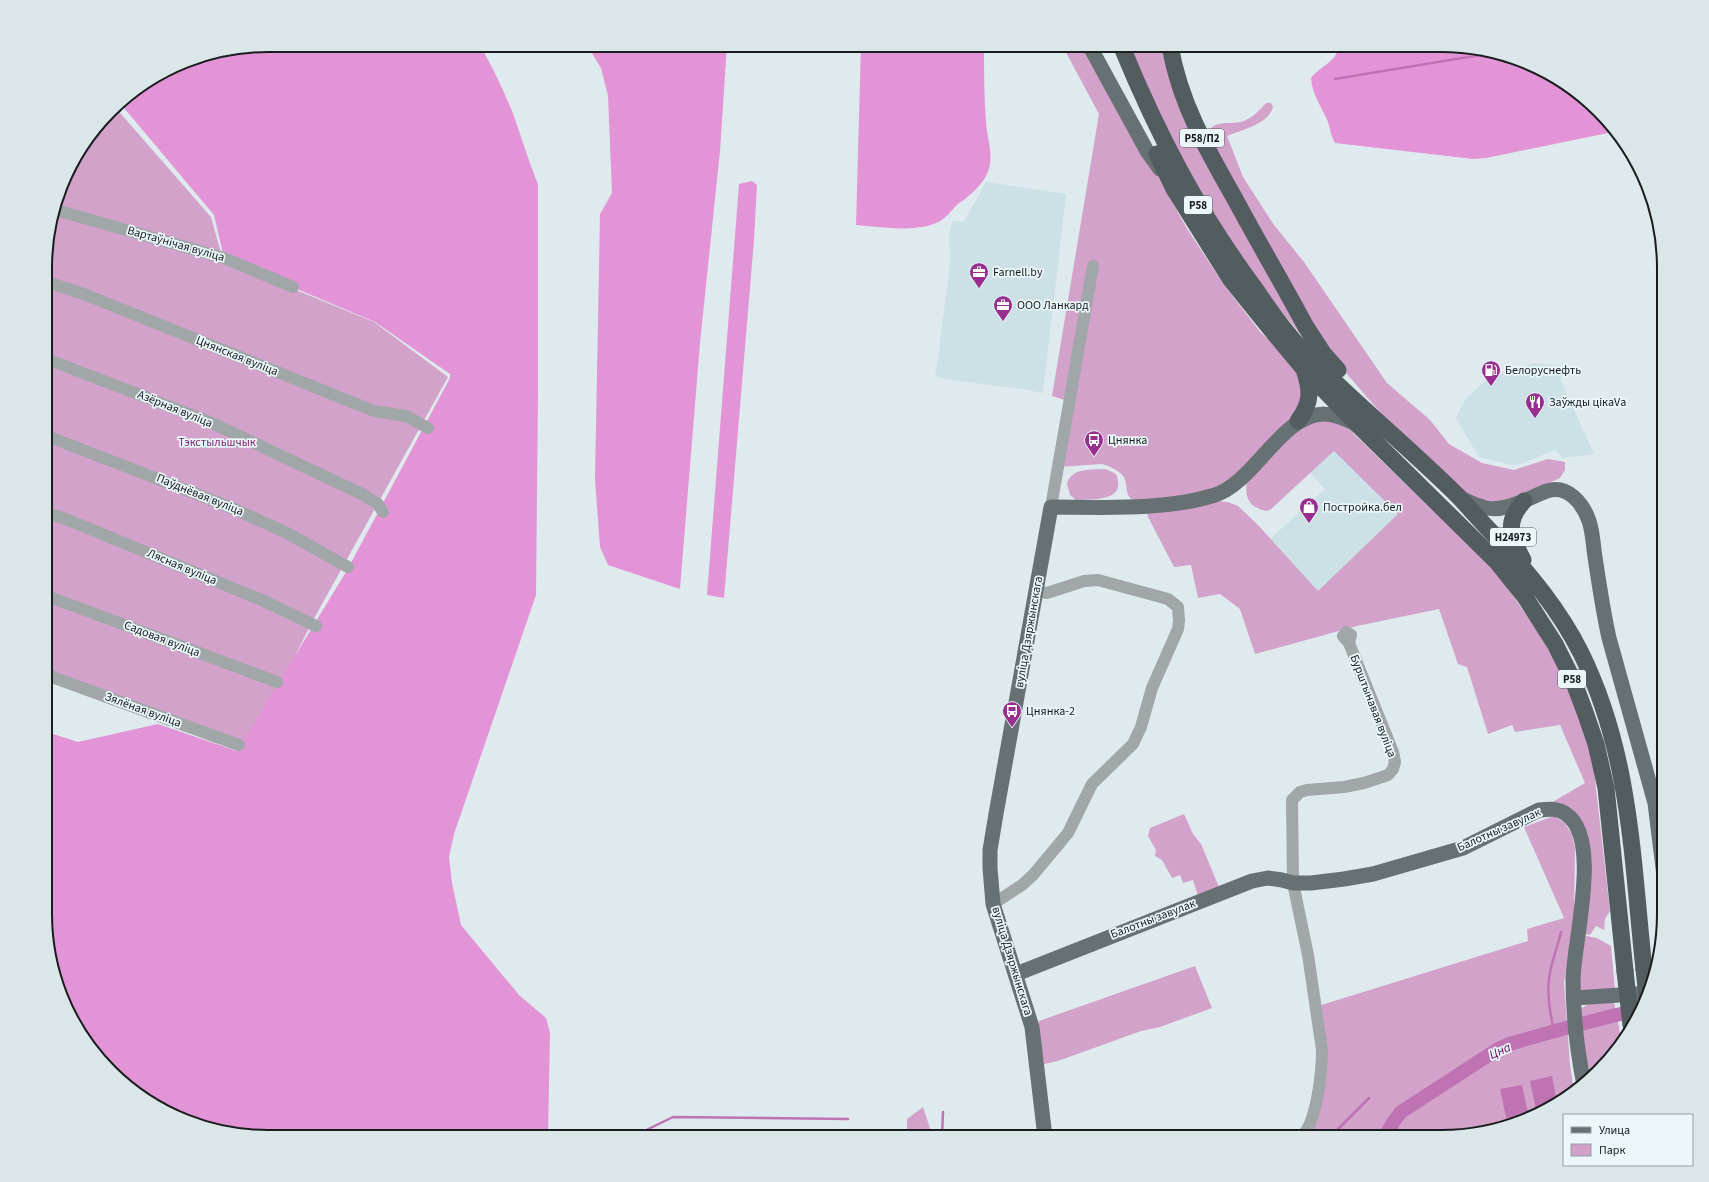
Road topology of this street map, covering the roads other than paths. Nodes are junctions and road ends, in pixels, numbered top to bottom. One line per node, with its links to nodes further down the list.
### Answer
1 (1093, 52): 5 (main road)
2 (1113, 52): 5 (highway, Р58)
3 (1124, 52): 16 (highway, Р58)
4 (1172, 52): 16 (highway, Р58/П2)
5 (1174, 189): 11 (highway, Р58)
6 (59, 211): 9 (street, Вартаўнічая вуліца)
7 (1093, 266): 19 (street, вуліца Дзяржынскага)
8 (52, 284): 14 (street, Цнянская вуліца)
9 (293, 287)
10 (52, 361): 20 (street, Азёрная вуліца)
11 (1304, 369): 12 (highway); 13 (highway, Р58)
12 (1298, 421): 13 (main road); 19 (main road)
13 (1357, 424): 38 (highway, Р58, bridge)
14 (428, 428)
15 (52, 438): 22 (street, Паўднёвая вуліца)
16 (1414, 455): 17 (highway, Р58)
17 (1460, 498): 18 (main road); 23 (highway, Р58)
18 (1524, 501): 23 (highway, Н24973); 31 (main road)
19 (1051, 507): 24 (main road, вуліца Дзяржынскага)
20 (383, 512)
21 (52, 514): 26 (street, Лясная вуліца)
22 (348, 567)
23 (1530, 574): 35 (highway, Р58, bridge)
24 (1036, 591): 33 (main road, вуліца Дзяржынскага); 33 (street)
25 (52, 598): 29 (street, Садовая вуліца)
26 (316, 626)
27 (1349, 643): 32 (street, Бурштынавая вуліца)
28 (52, 677): 30 (street, Зялёная вуліца)
29 (278, 682)
30 (239, 745)
31 (1657, 797)
32 (1293, 883): 34 (main road, Балотны завулак); 37 (main road, Балотны завулак); 41 (street)
33 (993, 904): 34 (main road, вуліца Дзяржынскага)
34 (1016, 974): 40 (main road, вуліца Дзяржынскага)
35 (1646, 985)
36 (1642, 993): 37 (main road)
37 (1574, 998): 39 (main road, Балотны завулак)
38 (1630, 1018)
39 (1583, 1077)
40 (1044, 1130)
41 (1308, 1130)

